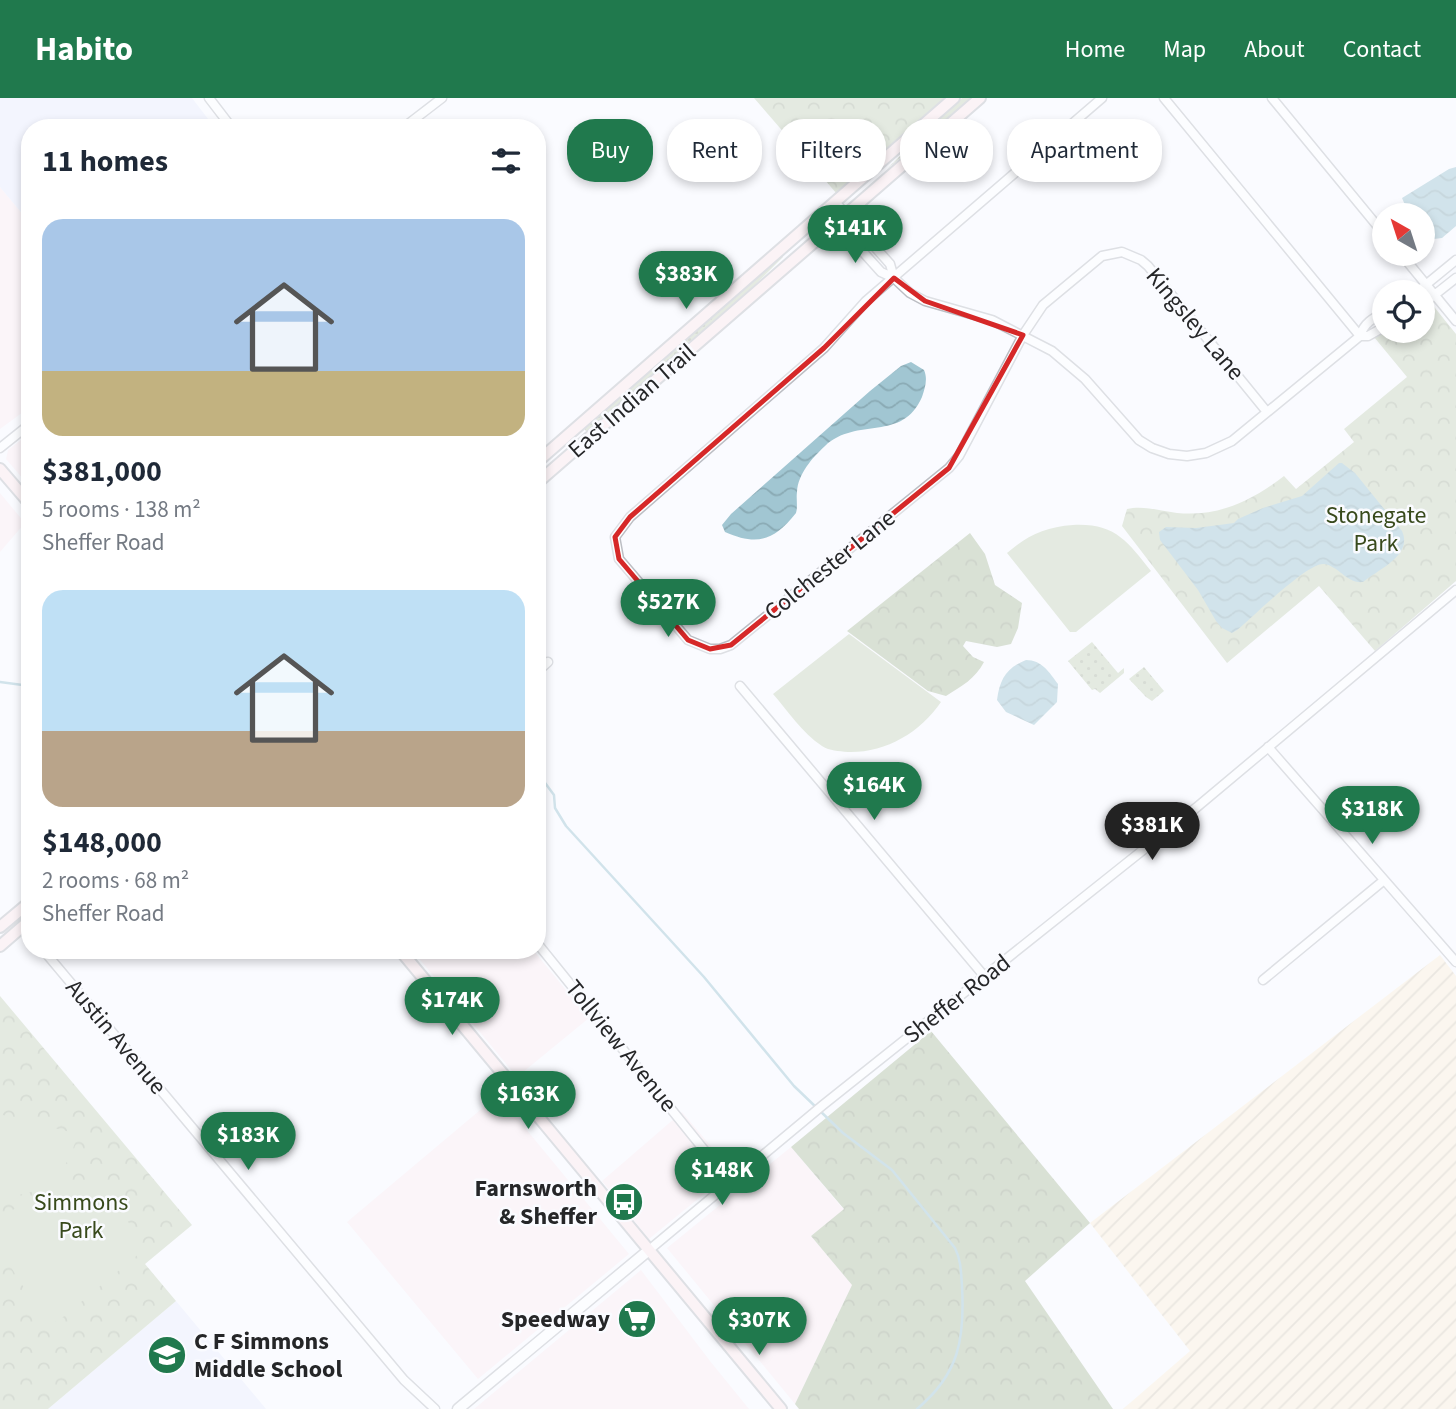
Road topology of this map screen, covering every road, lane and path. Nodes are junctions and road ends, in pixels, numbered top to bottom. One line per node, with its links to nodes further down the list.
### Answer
1 (209, 98): 8 (street)
2 (442, 98): 9 (street)
3 (954, 98): 10 (main road)
4 (980, 98): 12 (main road, East Indian Trail)
5 (1102, 98): 17 (street)
6 (1164, 98): 26 (street)
7 (1272, 98): 13 (street)
8 (225, 119)
9 (415, 119)
10 (835, 202): 11 (main road); 12 (street)
11 (825, 211): 14 (street); 29 (main road)
12 (846, 214): 14 (main road, East Indian Trail); 17 (street)
13 (1372, 219)
14 (836, 223): 17 (street); 30 (main road, East Indian Trail)
15 (1456, 260): 20 (street)
16 (1411, 266): 19 (street)
17 (894, 278): 25 (street); 25 (street, Colchester Lane)
18 (1456, 278): 21 (street)
19 (1422, 280)
20 (1432, 280)
21 (1435, 295): 23 (street)
22 (1372, 321): 26 (street)
23 (1456, 321)
24 (1372, 334): 26 (street)
25 (1023, 335): 27 (street); 27 (street, Kingsley Lane)
26 (1360, 335): 27 (street)
27 (1268, 412)
28 (21, 431): 31 (street)
29 (568, 435): 30 (main road); 32 (main road)
30 (579, 447): 34 (main road, East Indian Trail)
31 (0, 448)
32 (546, 454)
33 (0, 469): 35 (main road)
34 (546, 475)
35 (21, 494)
36 (1456, 590): 38 (street, Sheffer Road)
37 (740, 686): 48 (street)
38 (1268, 747): 39 (street); 48 (street, Sheffer Road)
39 (1383, 881): 47 (street); 49 (street)
40 (21, 910): 41 (main road)
41 (0, 927)
42 (21, 928): 43 (main road)
43 (0, 946)
44 (546, 954): 50 (street, Tollview Avenue)
45 (51, 959): 53 (street, Austin Avenue)
46 (407, 959): 51 (main road)
47 (1456, 962)
48 (985, 977): 50 (street, Sheffer Road)
49 (1263, 980)
50 (730, 1182): 51 (street, Sheffer Road)
51 (649, 1250): 52 (street, Sheffer Road); 54 (main road)
52 (461, 1408)
53 (435, 1409)
54 (781, 1409)

